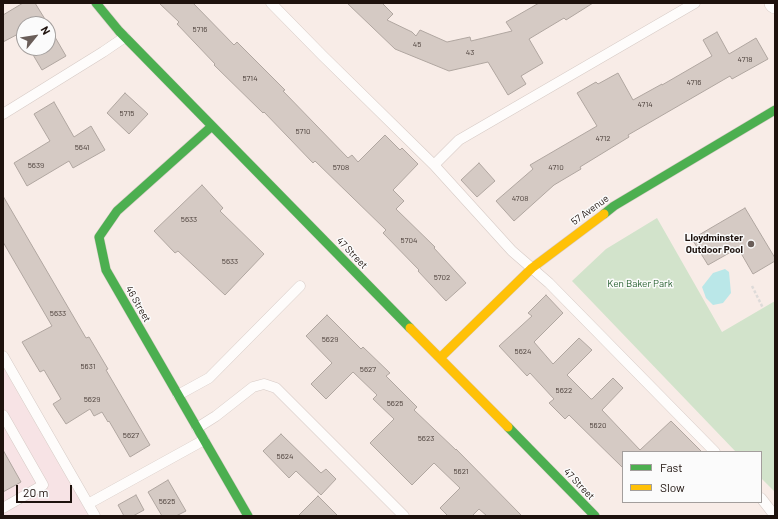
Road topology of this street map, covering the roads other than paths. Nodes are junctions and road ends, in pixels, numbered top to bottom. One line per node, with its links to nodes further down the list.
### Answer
1 (96, 3): 4 (street, 47 Street)
2 (271, 3): 8 (lane)
3 (695, 3): 8 (lane)
4 (125, 37): 6 (lane); 7 (street, 47 Street)
5 (775, 110): 9 (street, 57 Avenue)
6 (4, 113)
7 (212, 126): 12 (street, 47 Street); 13 (street, 46 Street)
8 (434, 165): 9 (lane)
9 (532, 268): 12 (street, 57 Avenue); 17 (lane)
10 (300, 286): 13 (lane)
11 (3, 356): 19 (lane)
12 (440, 358): 24 (street, 47 Street)
13 (178, 395): 15 (street, 46 Street)
14 (3, 415): 20 (lane)
15 (197, 428): 16 (street, 46 Street); 23 (lane)
16 (204, 440): 19 (lane); 22 (street, 46 Street)
17 (714, 451)
18 (762, 499): 25 (lane)
19 (88, 504): 21 (lane)
20 (3, 508)
21 (95, 516)
22 (248, 516)
23 (404, 516)
24 (595, 516)
25 (775, 516)

